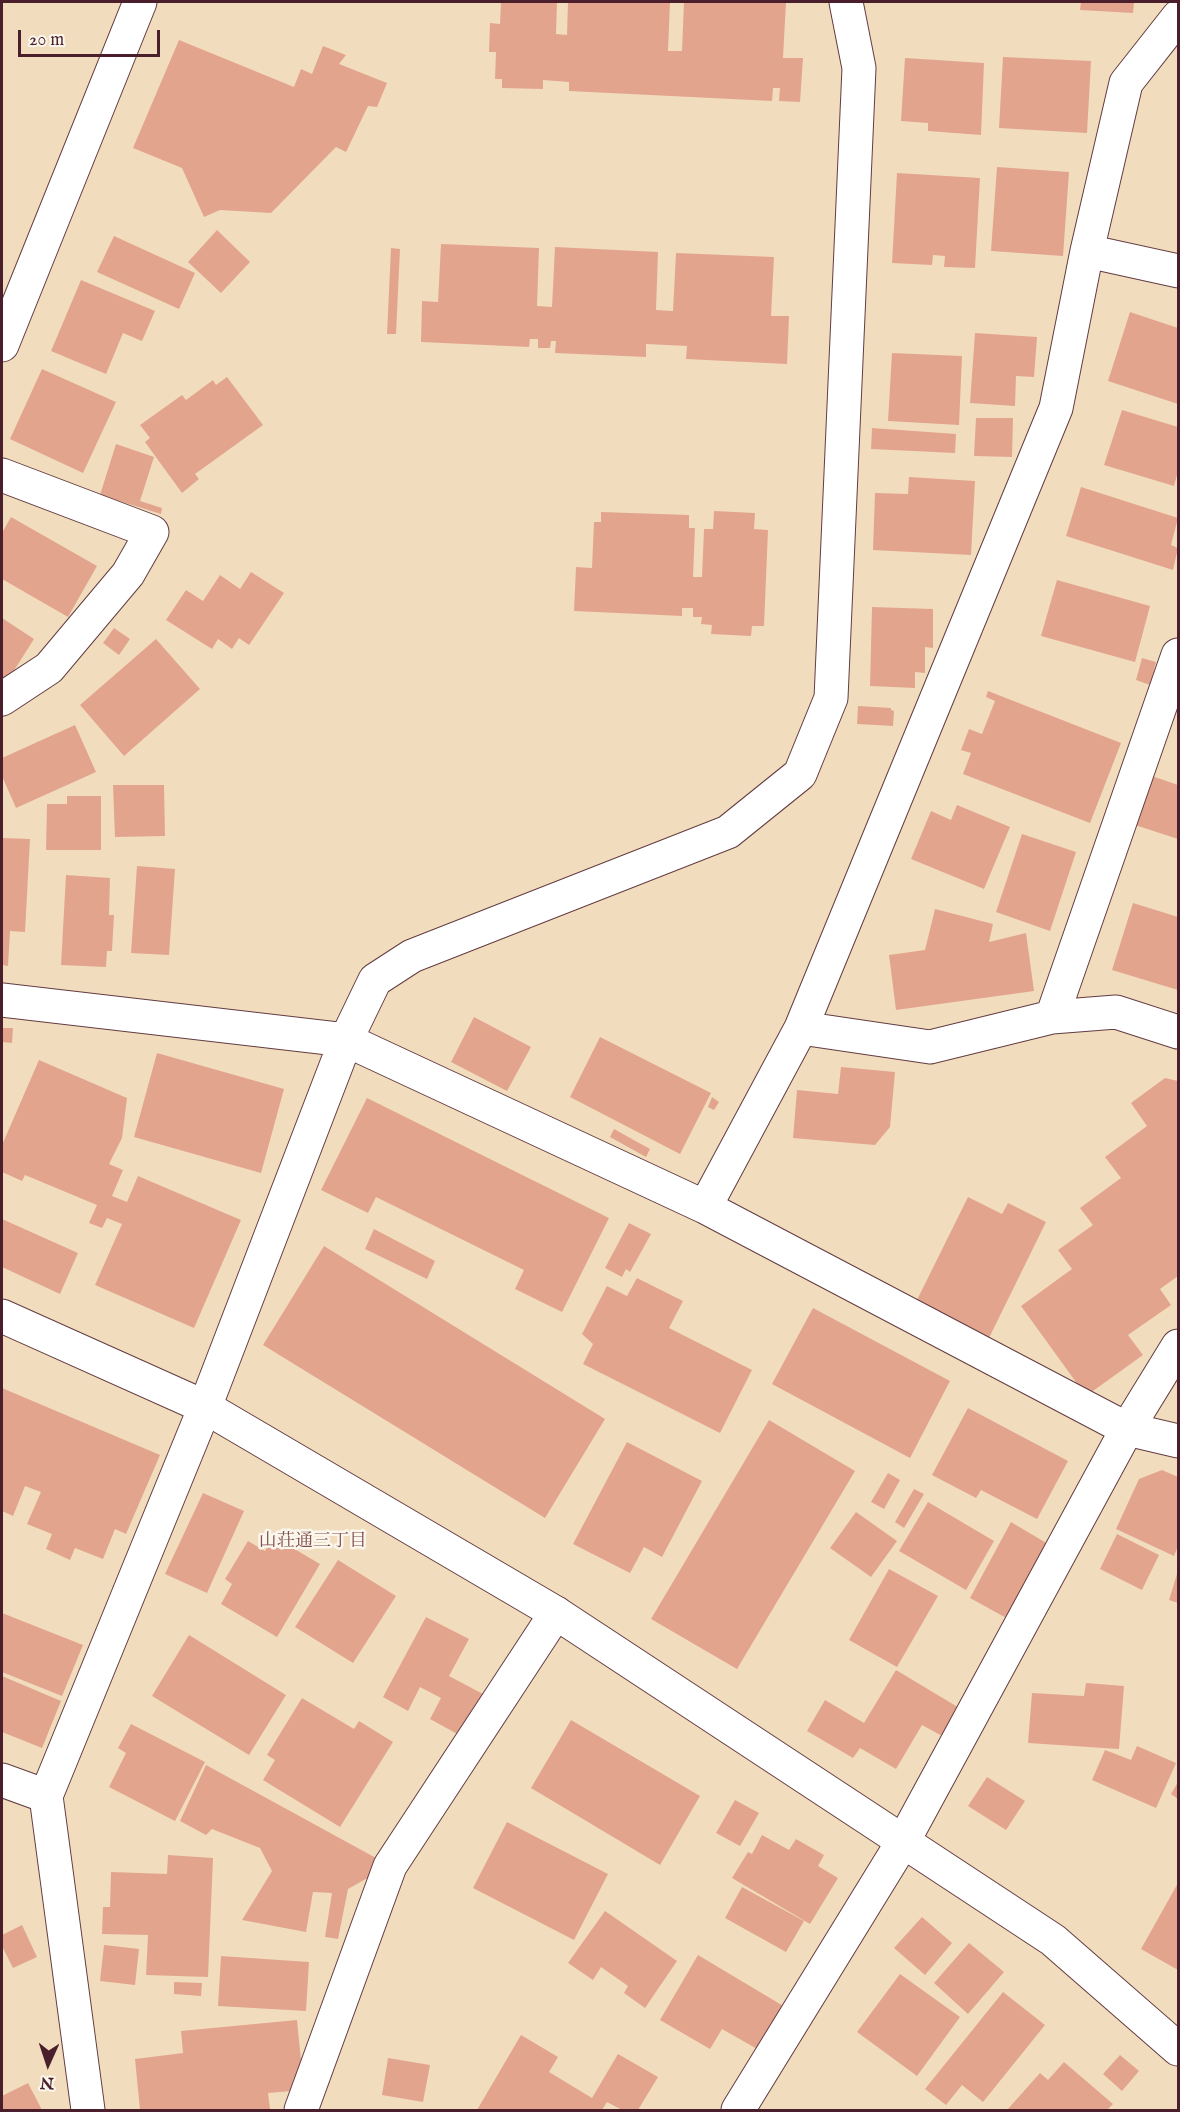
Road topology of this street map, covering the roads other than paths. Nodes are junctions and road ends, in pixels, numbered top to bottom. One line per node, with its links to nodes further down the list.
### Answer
1 (140, 2): 6 (street)
2 (846, 2): 14 (street)
3 (1179, 17): 4 (street)
4 (1087, 251): 5 (street); 12 (street)
5 (1179, 271)
6 (2, 345)
7 (2, 475): 9 (street)
8 (1179, 655): 11 (street)
9 (2, 699)
10 (2, 1000): 14 (street)
11 (1052, 1017): 12 (street); 13 (street)
12 (801, 1028): 15 (street)
13 (1179, 1032)
14 (346, 1040): 15 (street); 18 (street)
15 (705, 1207): 19 (street)
16 (2, 1316): 18 (street)
17 (1179, 1346): 19 (street)
18 (205, 1407): 21 (street); 23 (street)
19 (1127, 1429): 20 (street); 24 (street)
20 (1179, 1441)
21 (556, 1613): 24 (street); 27 (street)
22 (2, 1780): 23 (street)
23 (46, 1796): 26 (street)
24 (904, 1840): 25 (street); 28 (street)
25 (1179, 2049)
26 (88, 2110)
27 (301, 2110)
28 (738, 2110)

